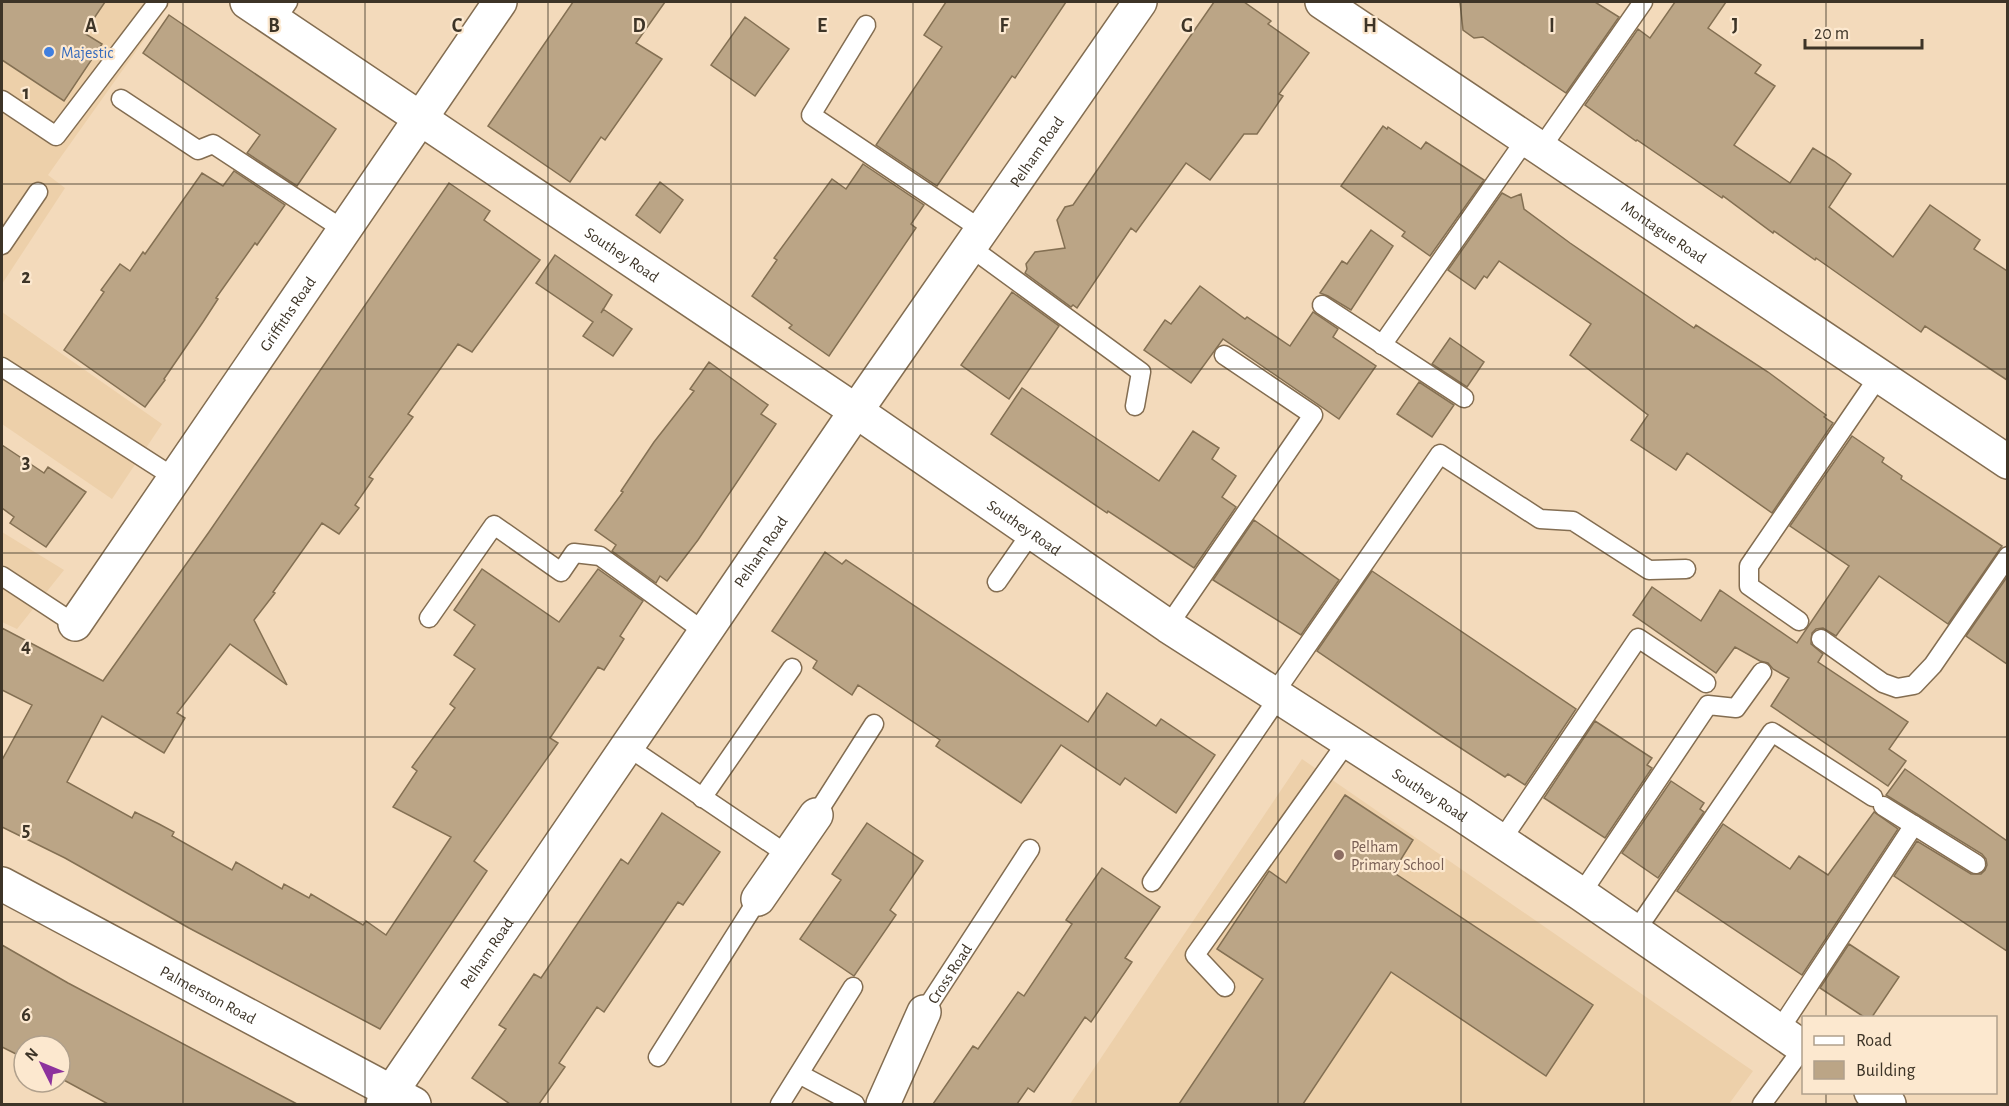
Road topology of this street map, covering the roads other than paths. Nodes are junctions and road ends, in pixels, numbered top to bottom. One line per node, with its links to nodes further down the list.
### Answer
1 (158, 2): 10 (lane)
2 (247, 2): 7 (street, Southey Road)
3 (500, 2): 11 (street, Griffiths Road)
4 (1140, 2): 15 (street, Pelham Road)
5 (1322, 2): 12 (street, Montague Road)
6 (1643, 2): 12 (lane)
7 (282, 11): 11 (street, Southey Road)
8 (866, 25): 15 (lane)
9 (121, 99): 14 (lane)
10 (2, 100)
11 (420, 119): 14 (street, Griffiths Road); 24 (street, Southey Road)
12 (1534, 144): 18 (lane); 21 (street, Montague Road)
13 (38, 192): 16 (lane)
14 (344, 230): 26 (street, Griffiths Road)
15 (976, 238): 23 (lane); 24 (street, Pelham Road)
16 (2, 245)
17 (1322, 305): 18 (lane)
18 (1383, 345): 22 (lane)
19 (1224, 355): 35 (lane)
20 (2, 367): 26 (lane)
21 (1879, 376): 25 (street, Montague Road); 33 (lane)
22 (1464, 398)
23 (1135, 406)
24 (856, 411): 27 (street, Southey Road); 36 (street, Pelham Road)
25 (2007, 462)
26 (175, 478): 34 (street, Griffiths Road)
27 (1031, 533): 31 (lane); 35 (street, Southey Road)
28 (2007, 556): 37 (lane)
29 (1686, 568): 41 (lane)
30 (2, 576): 34 (lane)
31 (997, 582)
32 (429, 618): 36 (lane)
33 (1799, 621)
34 (75, 624)
35 (1168, 626): 41 (street, Southey Road)
36 (706, 633): 44 (street, Pelham Road)
37 (1821, 639)
38 (792, 668): 45 (lane)
39 (1762, 672): 54 (lane)
40 (1706, 683): 48 (lane)
41 (1275, 696): 43 (street, Southey Road); 52 (lane)
42 (874, 724): 46 (lane)
43 (1347, 742): 48 (street, Southey Road); 58 (lane)
44 (628, 747): 45 (lane); 65 (street, Pelham Road)
45 (702, 798): 50 (lane)
46 (816, 815): 50 (street)
47 (1914, 825): 51 (lane); 56 (lane); 60 (lane)
48 (1502, 841): 54 (street, Southey Road)
49 (1030, 849): 59 (lane, Cross Road)
50 (788, 855): 55 (street)
51 (1976, 864)
52 (1152, 882)
53 (2, 884): 65 (street, Palmerston Road)
54 (1581, 894): 56 (street, Southey Road)
55 (758, 899): 62 (lane)
56 (1635, 932): 61 (street, Southey Road)
57 (853, 987): 63 (lane)
58 (1225, 987)
59 (924, 1012): 68 (street, Cross Road)
60 (1809, 1016)
61 (1795, 1042): 69 (lane)
62 (658, 1056)
63 (799, 1074): 66 (lane); 67 (lane)
64 (1874, 1094): 70 (street)
65 (396, 1100)
66 (780, 1104)
67 (855, 1104)
68 (883, 1104)
69 (1762, 1104)
70 (1889, 1104)

